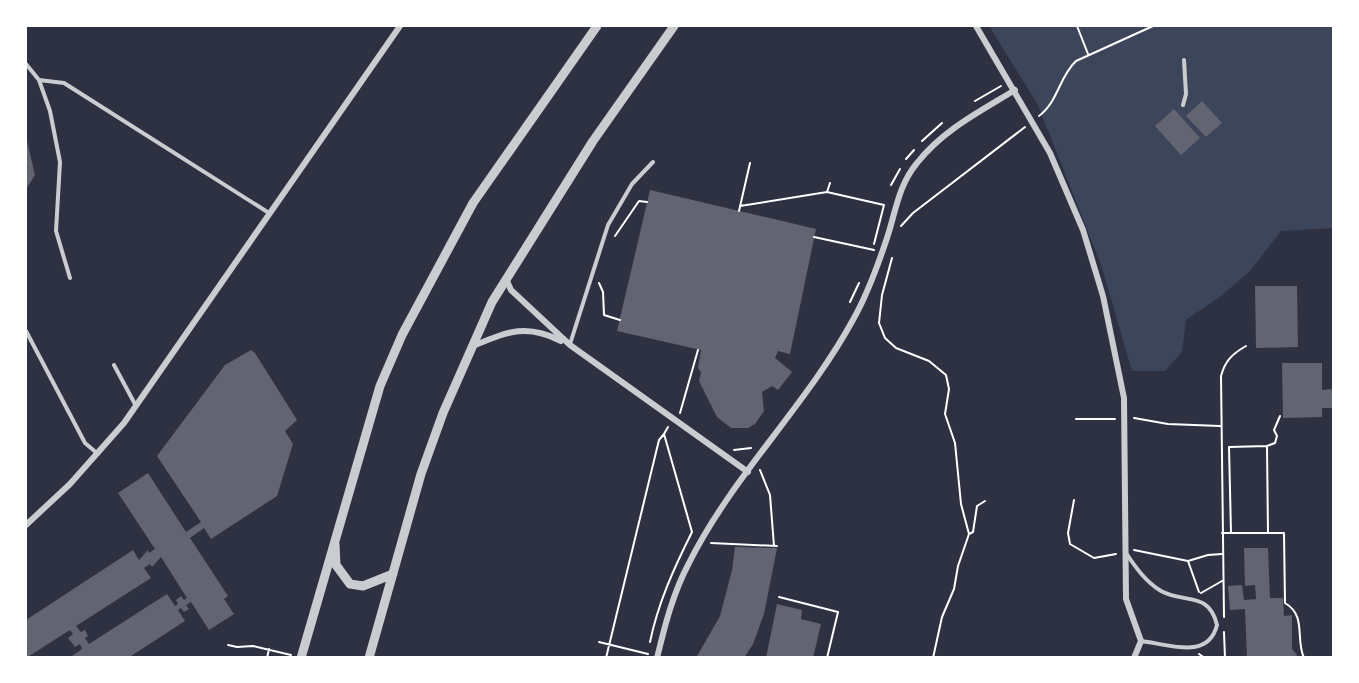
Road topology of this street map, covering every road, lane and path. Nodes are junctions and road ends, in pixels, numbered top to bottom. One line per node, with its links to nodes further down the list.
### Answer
1 (400, 26): 23 (street)
2 (597, 26): 69 (street)
3 (976, 26): 12 (street)
4 (1077, 26): 7 (path)
5 (1153, 26): 7 (path)
6 (671, 28): 34 (street)
7 (1088, 55): 15 (path)
8 (1184, 60): 14 (lane)
9 (26, 64): 10 (lane)
10 (39, 80): 23 (lane); 33 (lane)
11 (997, 88): 13 (path)
12 (1015, 90): 15 (street); 28 (street)
13 (975, 101)
14 (1183, 105)
15 (1033, 121): 24 (path); 72 (street)
16 (653, 162): 26 (lane)
17 (750, 163): 21 (path)
18 (830, 183): 19 (path)
19 (827, 192): 21 (path); 27 (path)
20 (647, 202): 26 (path)
21 (740, 206): 22 (path)
22 (739, 211)
23 (269, 213): 43 (street)
24 (900, 230)
25 (814, 237): 27 (path)
26 (604, 239): 31 (lane)
27 (872, 250): 28 (path); 30 (path)
28 (882, 252): 56 (street)
29 (892, 257): 68 (path)
30 (868, 259)
31 (593, 273): 36 (path); 38 (lane)
32 (862, 277): 35 (path)
33 (69, 278)
34 (505, 278): 38 (street); 39 (street)
35 (846, 310)
36 (620, 320)
37 (26, 331): 55 (lane)
38 (570, 345): 39 (street); 56 (street)
39 (473, 346): 76 (street)
40 (1246, 346): 49 (path)
41 (698, 350): 46 (path)
42 (114, 365): 43 (lane)
43 (136, 406): 55 (street)
44 (1280, 416): 53 (path)
45 (1134, 418): 49 (path)
46 (689, 419)
47 (1076, 419): 48 (path)
48 (1115, 419)
49 (1220, 426): 58 (path)
50 (668, 427): 51 (path)
51 (664, 434): 63 (path); 84 (path)
52 (758, 443): 54 (path)
53 (1267, 446): 59 (path); 66 (path)
54 (727, 447)
55 (98, 454): 62 (street)
56 (748, 472): 91 (street)
57 (754, 479): 70 (path)
58 (1221, 487): 59 (path); 64 (path)
59 (1230, 487): 65 (path)
60 (1074, 500): 73 (path)
61 (986, 501): 68 (path)
62 (26, 525)
63 (692, 532)
64 (1222, 533): 65 (path); 74 (path)
65 (1231, 533): 66 (path)
66 (1268, 533): 96 (path)
67 (717, 534): 70 (path)
68 (969, 534): 93 (path)
69 (334, 538): 76 (street); 87 (street)
70 (710, 543): 71 (path)
71 (705, 551)
72 (1129, 551): 75 (path); 80 (lane); 81 (street)
73 (1116, 554)
74 (1222, 554): 75 (path); 77 (path)
75 (1188, 561): 78 (path)
76 (393, 574): 89 (street)
77 (1222, 581): 78 (path); 95 (path)
78 (1199, 595): 80 (path)
79 (779, 597): 92 (path)
80 (1199, 600): 81 (lane)
81 (1141, 641): 94 (street)
82 (599, 642): 84 (path)
83 (228, 645): 85 (path)
84 (610, 645): 86 (path); 90 (path)
85 (269, 649): 87 (path); 88 (path)
86 (648, 654)
87 (296, 656)
88 (267, 657)
89 (369, 657)
90 (606, 657)
91 (657, 657)
92 (827, 657)
93 (933, 657)
94 (1134, 657)
95 (1225, 657)
96 (1304, 657)

